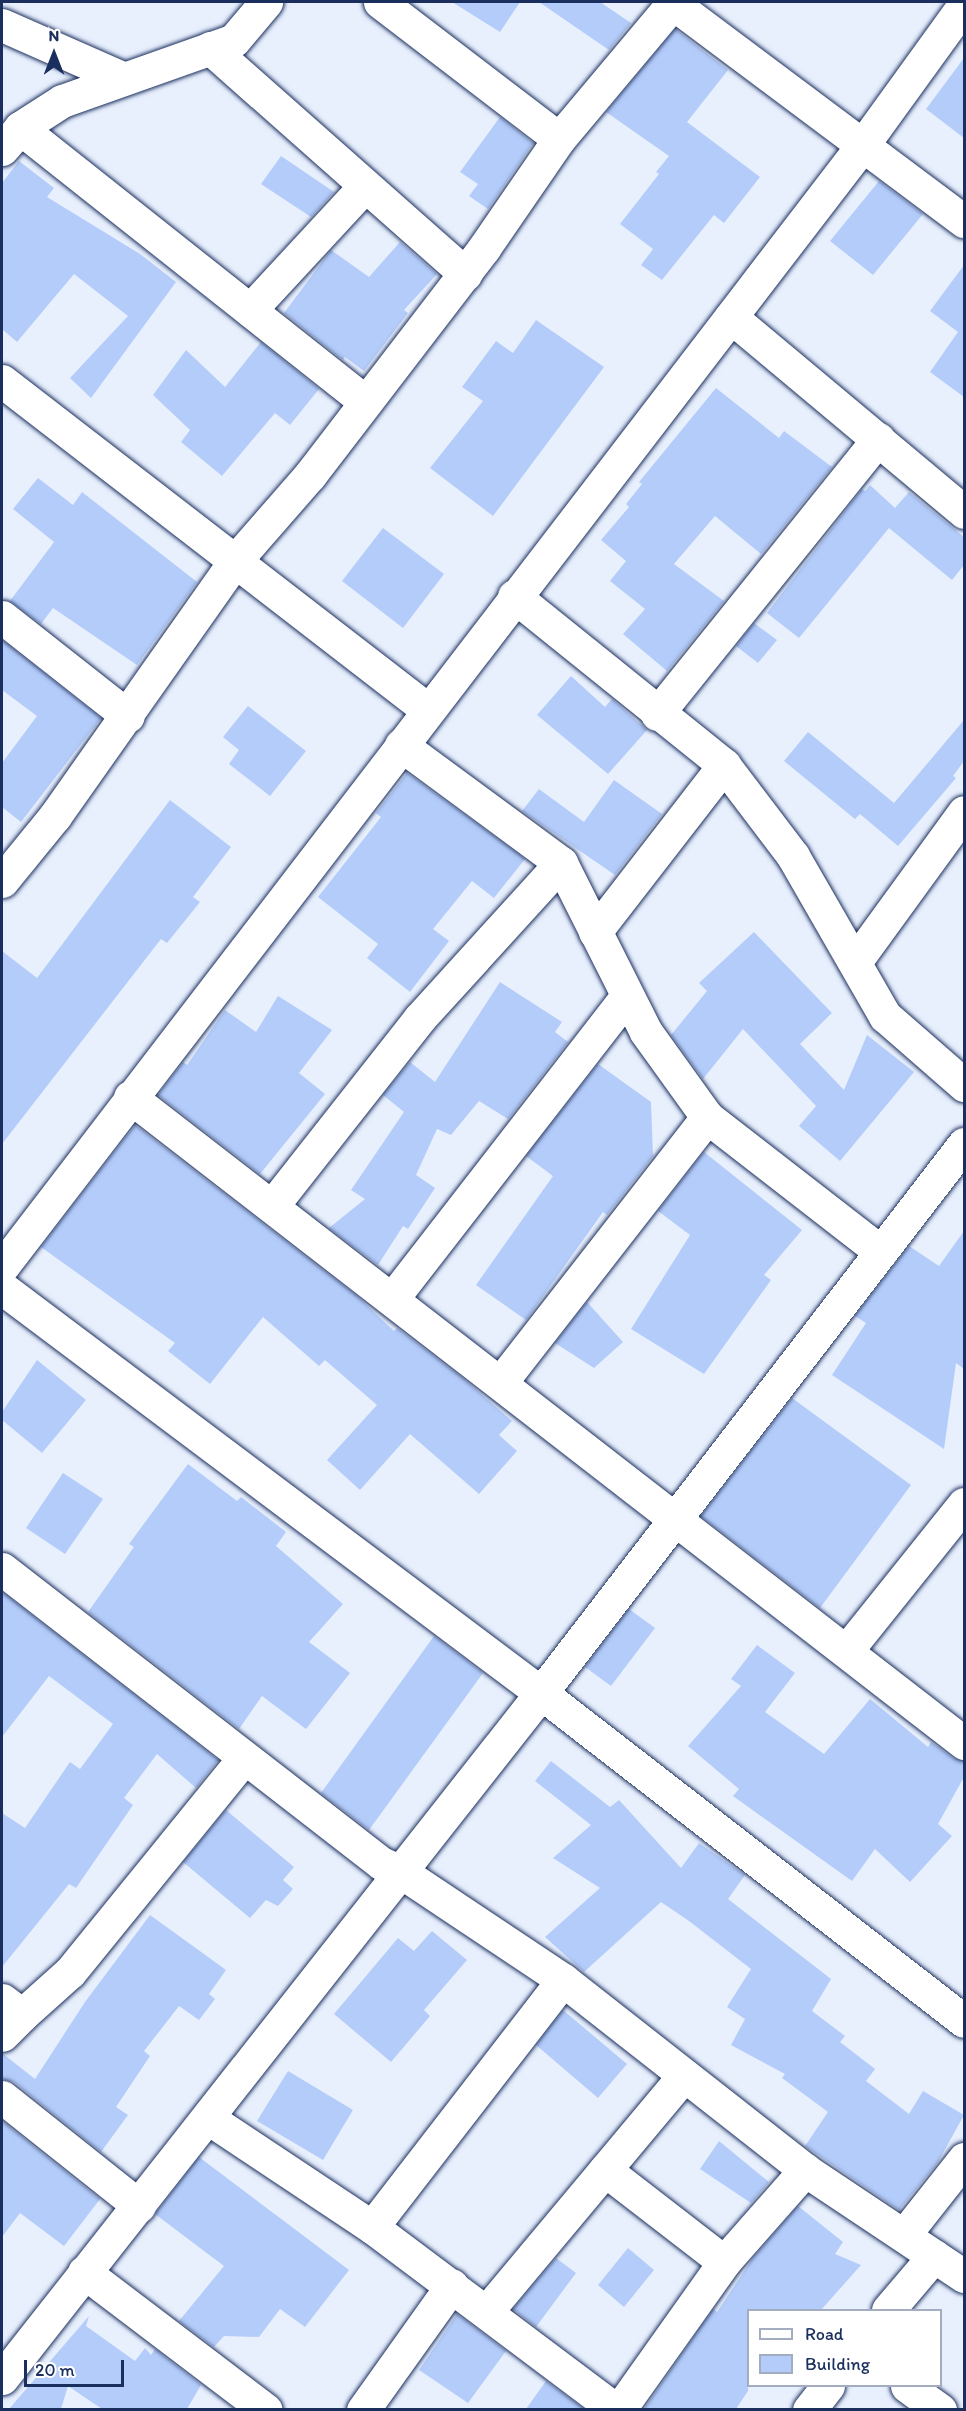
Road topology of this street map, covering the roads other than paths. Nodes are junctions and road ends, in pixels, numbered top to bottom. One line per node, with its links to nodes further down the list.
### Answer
1 (266, 2): 6 (street)
2 (380, 2): 9 (street)
3 (673, 2): 9 (street); 10 (street)
4 (964, 5): 10 (street)
5 (2, 25): 7 (street)
6 (210, 48): 7 (street); 11 (street)
7 (122, 78): 8 (street)
8 (11, 139): 14 (street)
9 (559, 139): 13 (street)
10 (862, 146): 12 (street); 15 (street)
11 (364, 187): 13 (street); 14 (street)
12 (964, 221)
13 (465, 274): 17 (street)
14 (250, 310): 17 (street)
15 (731, 317): 18 (street); 21 (street)
16 (2, 381): 20 (street)
17 (366, 402): 20 (street)
18 (878, 439): 19 (street); 24 (street)
19 (964, 512)
20 (235, 561): 23 (street); 25 (street)
21 (514, 596): 23 (street); 24 (street)
22 (2, 617): 25 (street)
23 (428, 710): 26 (street)
24 (657, 714): 27 (street)
25 (128, 716): 30 (street)
26 (401, 745): 29 (street); 35 (street)
27 (724, 765): 31 (street); 32 (street)
28 (964, 812): 32 (street)
29 (561, 863): 31 (street); 38 (street)
30 (2, 881)
31 (595, 932): 33 (street)
32 (855, 962): 34 (street)
33 (626, 997): 36 (street); 42 (street)
34 (964, 1085)
35 (130, 1097): 38 (street); 40 (street)
36 (707, 1117): 39 (street); 43 (street)
37 (960, 1159): 39 (street)
38 (272, 1206): 42 (street)
39 (881, 1252): 45 (street)
40 (2, 1267)
41 (2, 1288): 48 (street)
42 (392, 1299): 43 (street)
43 (501, 1382): 45 (street)
44 (964, 1504): 47 (street)
45 (676, 1516): 47 (street); 48 (street)
46 (2, 1571): 50 (street)
47 (847, 1650): 49 (street)
48 (541, 1693): 51 (street); 54 (street)
49 (964, 1743)
50 (244, 1758): 51 (street); 53 (street)
51 (401, 1872): 52 (street); 57 (street)
52 (563, 1980): 55 (street); 62 (street)
53 (8, 2017)
54 (964, 2020)
55 (684, 2075): 59 (street); 60 (street)
56 (2, 2097): 61 (street)
57 (208, 2118): 61 (street); 62 (street)
58 (964, 2159): 63 (street)
59 (605, 2170): 65 (street); 70 (street)
60 (805, 2170): 63 (street); 65 (street)
61 (139, 2206): 66 (street)
62 (372, 2227): 68 (street)
63 (904, 2235): 64 (street)
64 (934, 2256): 67 (street); 69 (street)
65 (724, 2262): 78 (street)
66 (84, 2272): 71 (street); 75 (street)
67 (964, 2276)
68 (452, 2285): 70 (street); 77 (street)
69 (889, 2309)
70 (487, 2311): 78 (street)
71 (13, 2340): 72 (street)
72 (2, 2378)
73 (826, 2387): 79 (street)
74 (910, 2387): 80 (street)
75 (230, 2399): 76 (street)
76 (266, 2409)
77 (363, 2409)
78 (618, 2409)
79 (809, 2409)
80 (940, 2409)

